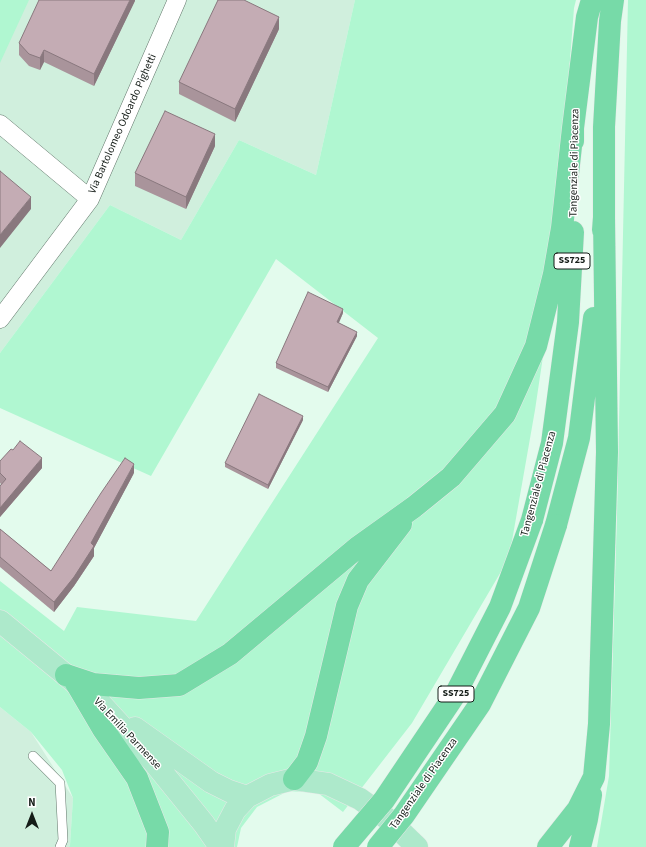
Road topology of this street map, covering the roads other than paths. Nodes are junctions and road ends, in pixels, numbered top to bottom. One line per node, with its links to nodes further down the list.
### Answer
1 (178, 0): 6 (street, Via Bartolomeo Odoardo Pighetti)
2 (592, 0): 5 (highway, Tangenziale di Piacenza / SS725)
3 (612, 10): 7 (highway, Tangenziale di Piacenza / SS725)
4 (0, 124): 6 (street)
5 (573, 128): 9 (highway); 20 (highway, Tangenziale di Piacenza / SS725, bridge)
6 (90, 199): 8 (street, Via Bartolomeo Odoardo Pighetti)
7 (604, 217): 14 (highway); 21 (highway, Tangenziale di Piacenza / SS725, bridge)
8 (0, 319)
9 (414, 507): 11 (highway); 15 (highway)
10 (0, 621): 11 (main road, Via Emilia Parmense)
11 (71, 679): 12 (main road, Via Emilia Parmense); 18 (highway)
12 (101, 704): 16 (main road); 19 (main road, Via Emilia Parmense)
13 (33, 756): 17 (lane)
14 (594, 777): 23 (highway); 24 (highway)
15 (294, 778): 16 (main road); 22 (main road)
16 (247, 797): 19 (main road)
17 (60, 847)
18 (157, 847)
19 (221, 847)
20 (344, 847)
21 (378, 847)
22 (417, 847)
23 (548, 847)
24 (580, 847)

